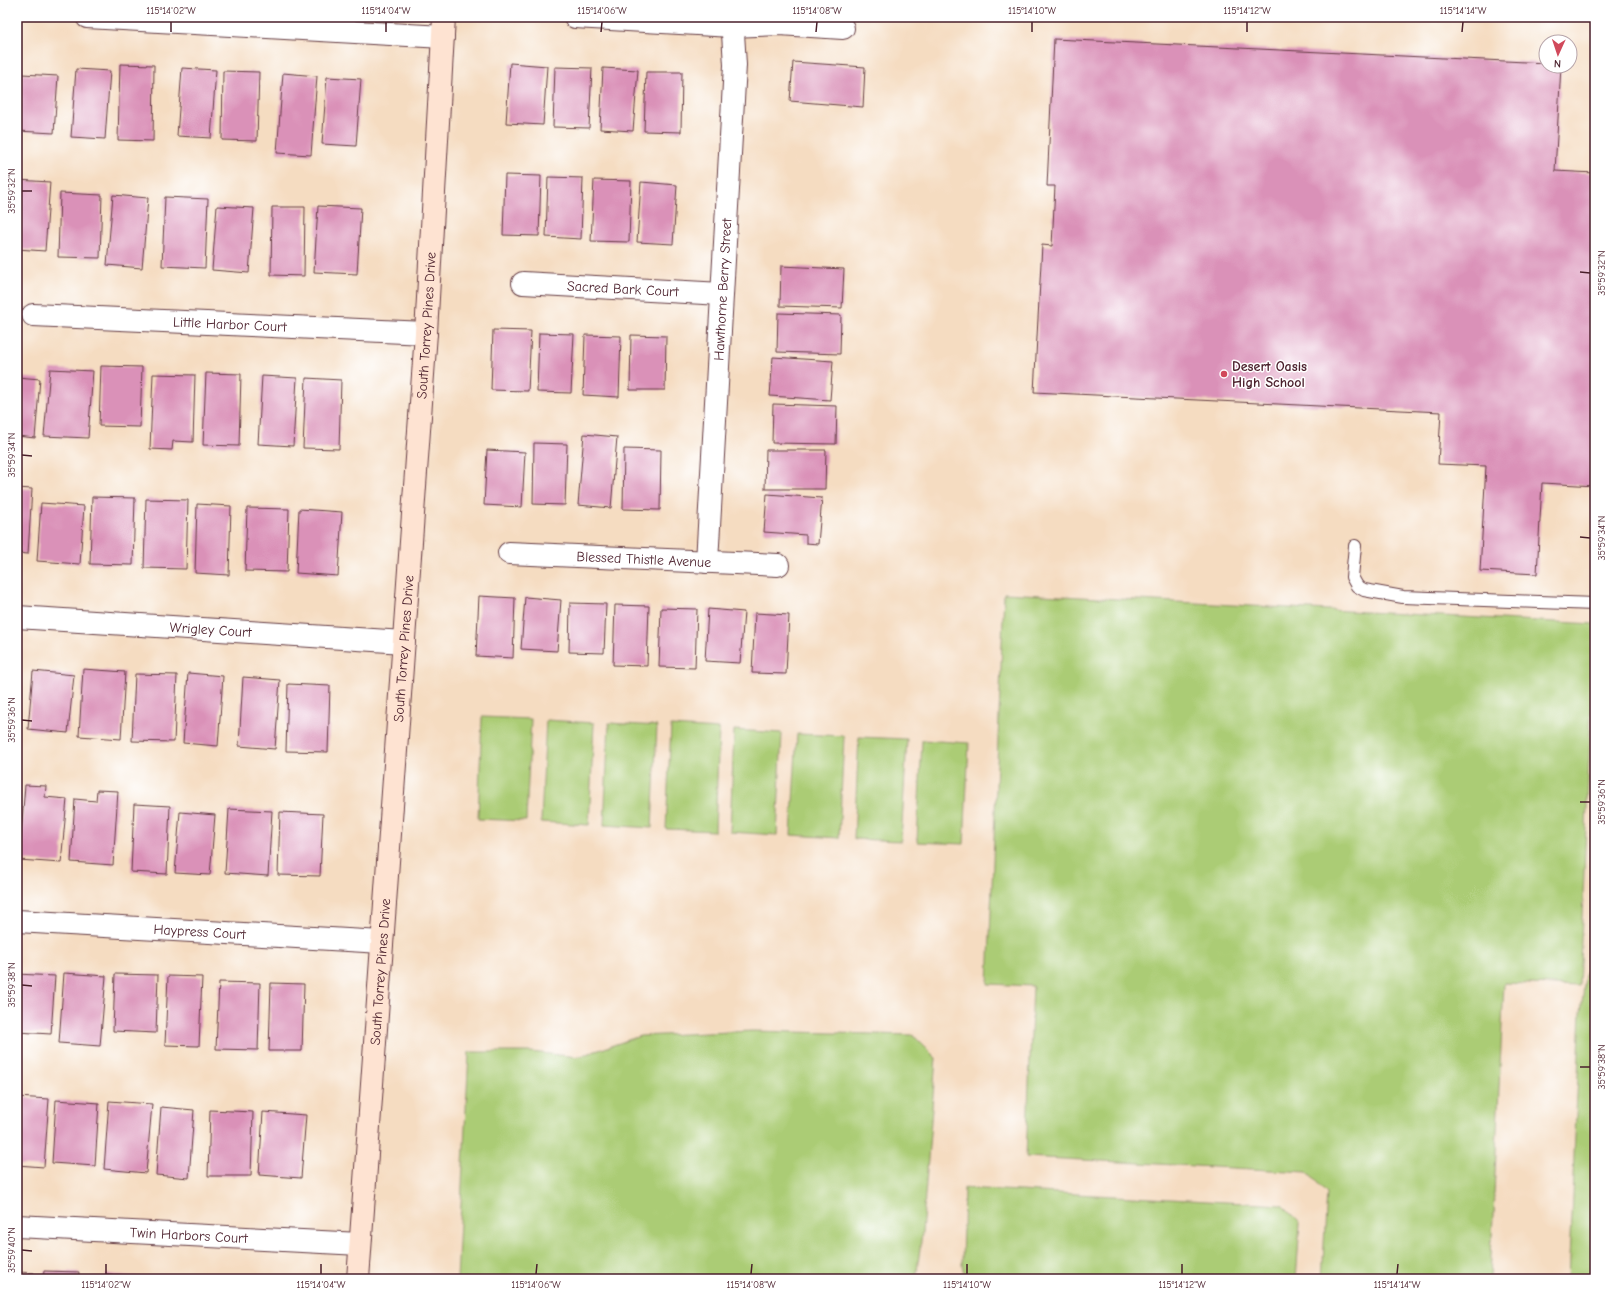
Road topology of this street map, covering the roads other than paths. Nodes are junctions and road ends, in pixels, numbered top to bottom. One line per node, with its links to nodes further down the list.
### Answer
1 (87, 17): 4 (street)
2 (575, 17): 3 (street)
3 (732, 22): 5 (street); 7 (street, Hawthorne Berry Street)
4 (443, 27): 9 (street, South Torrey Pines Drive)
5 (844, 28)
6 (523, 283): 7 (street, Sacred Bark Court)
7 (722, 294): 12 (street, Hawthorne Berry Street)
8 (33, 315): 9 (street, Little Harbor Court)
9 (426, 333): 16 (street, South Torrey Pines Drive)
10 (1355, 546): 14 (lane)
11 (509, 554): 12 (street, Blessed Thistle Avenue)
12 (707, 562): 13 (street, Blessed Thistle Avenue)
13 (778, 565)
14 (1595, 604)
15 (17, 617): 16 (street, Wrigley Court)
16 (404, 642): 18 (street, South Torrey Pines Drive)
17 (17, 921): 18 (street, Haypress Court)
18 (382, 942): 20 (street, South Torrey Pines Drive)
19 (17, 1226): 20 (street, Twin Harbors Court)
20 (360, 1244): 21 (street, South Torrey Pines Drive)
21 (358, 1279)

